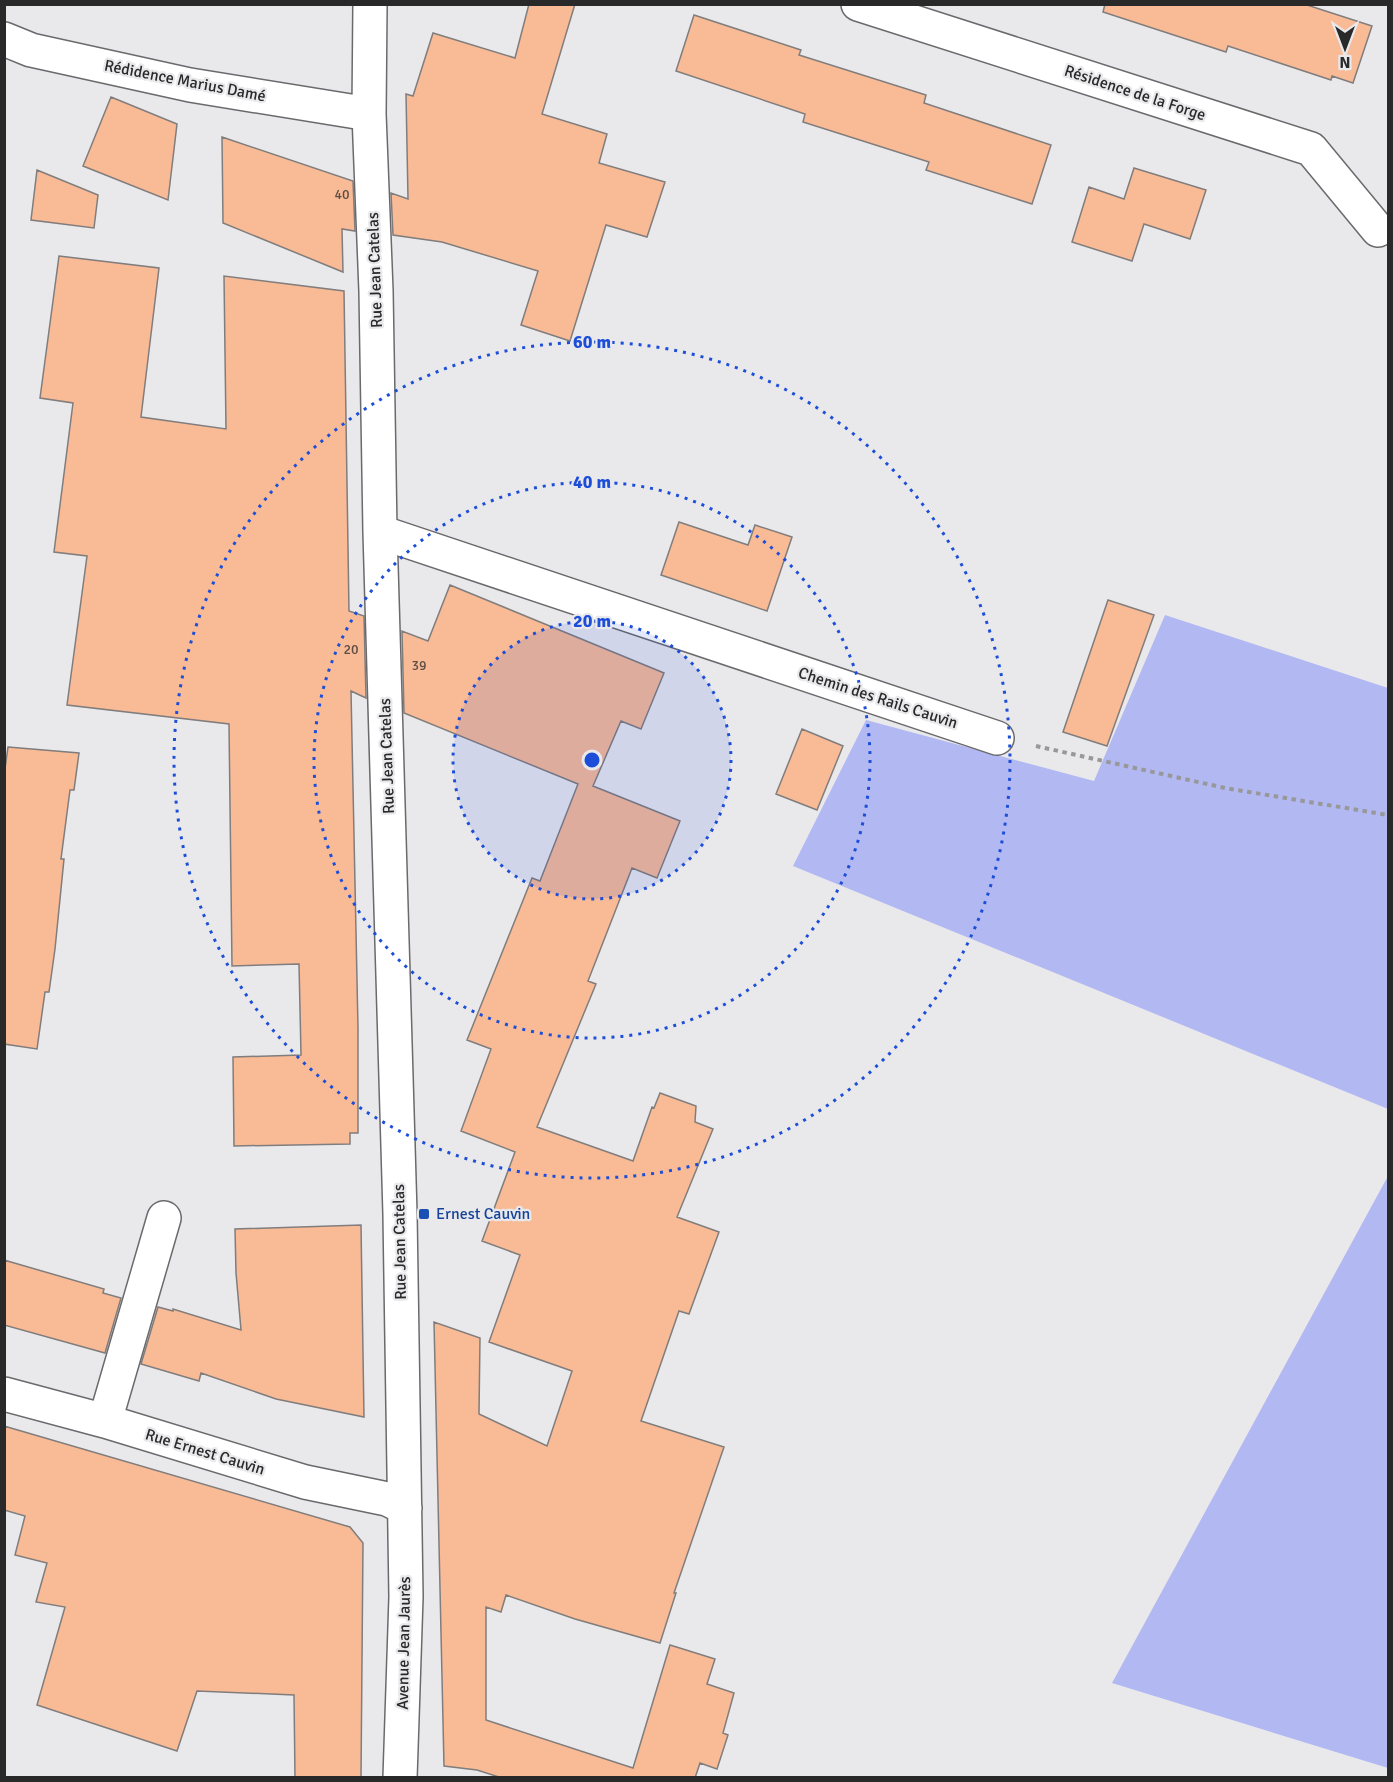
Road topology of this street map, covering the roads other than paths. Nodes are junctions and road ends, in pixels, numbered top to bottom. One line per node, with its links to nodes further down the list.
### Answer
1 (370, 4): 4 (street, Rue Jean Catelas)
2 (858, 4): 5 (street, Résidence de la Forge)
3 (4, 39): 4 (street, Rédidence Marius Damé)
4 (369, 114): 6 (street, Rue Jean Catelas)
5 (1378, 230)
6 (380, 532): 7 (street, Chemin des Rails Cauvin); 11 (street, Rue Jean Catelas)
7 (996, 738)
8 (164, 1218): 10 (street)
9 (4, 1394): 10 (street, Rue Ernest Cauvin)
10 (105, 1421): 11 (street, Rue Ernest Cauvin)
11 (405, 1508): 12 (street, Avenue Jean Jaurès)
12 (400, 1778)

